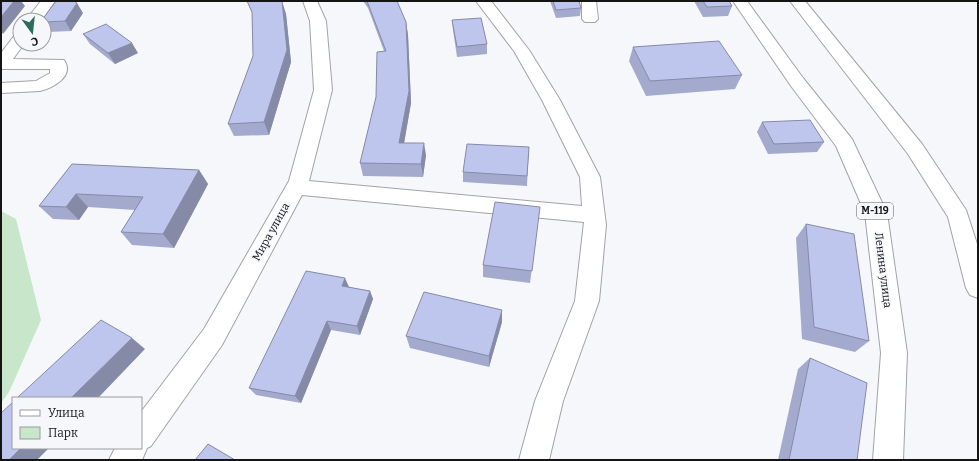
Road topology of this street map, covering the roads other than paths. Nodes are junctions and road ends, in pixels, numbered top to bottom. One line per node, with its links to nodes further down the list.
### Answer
1 (48, 1): 7 (street)
2 (310, 1): 12 (street, Мира улица)
3 (483, 1): 13 (street)
4 (589, 1): 8 (street)
5 (740, 1): 19 (street, Ленина улица / М-119)
6 (798, 1): 14 (street)
7 (40, 12)
8 (590, 19)
9 (12, 50): 10 (street)
10 (1, 64): 11 (street)
11 (1, 88)
12 (295, 187): 13 (street); 15 (street, Мира улица)
13 (594, 215): 18 (street)
14 (978, 288)
15 (142, 435)
16 (132, 449): 17 (street)
17 (124, 460)
18 (534, 460)
19 (888, 460)

